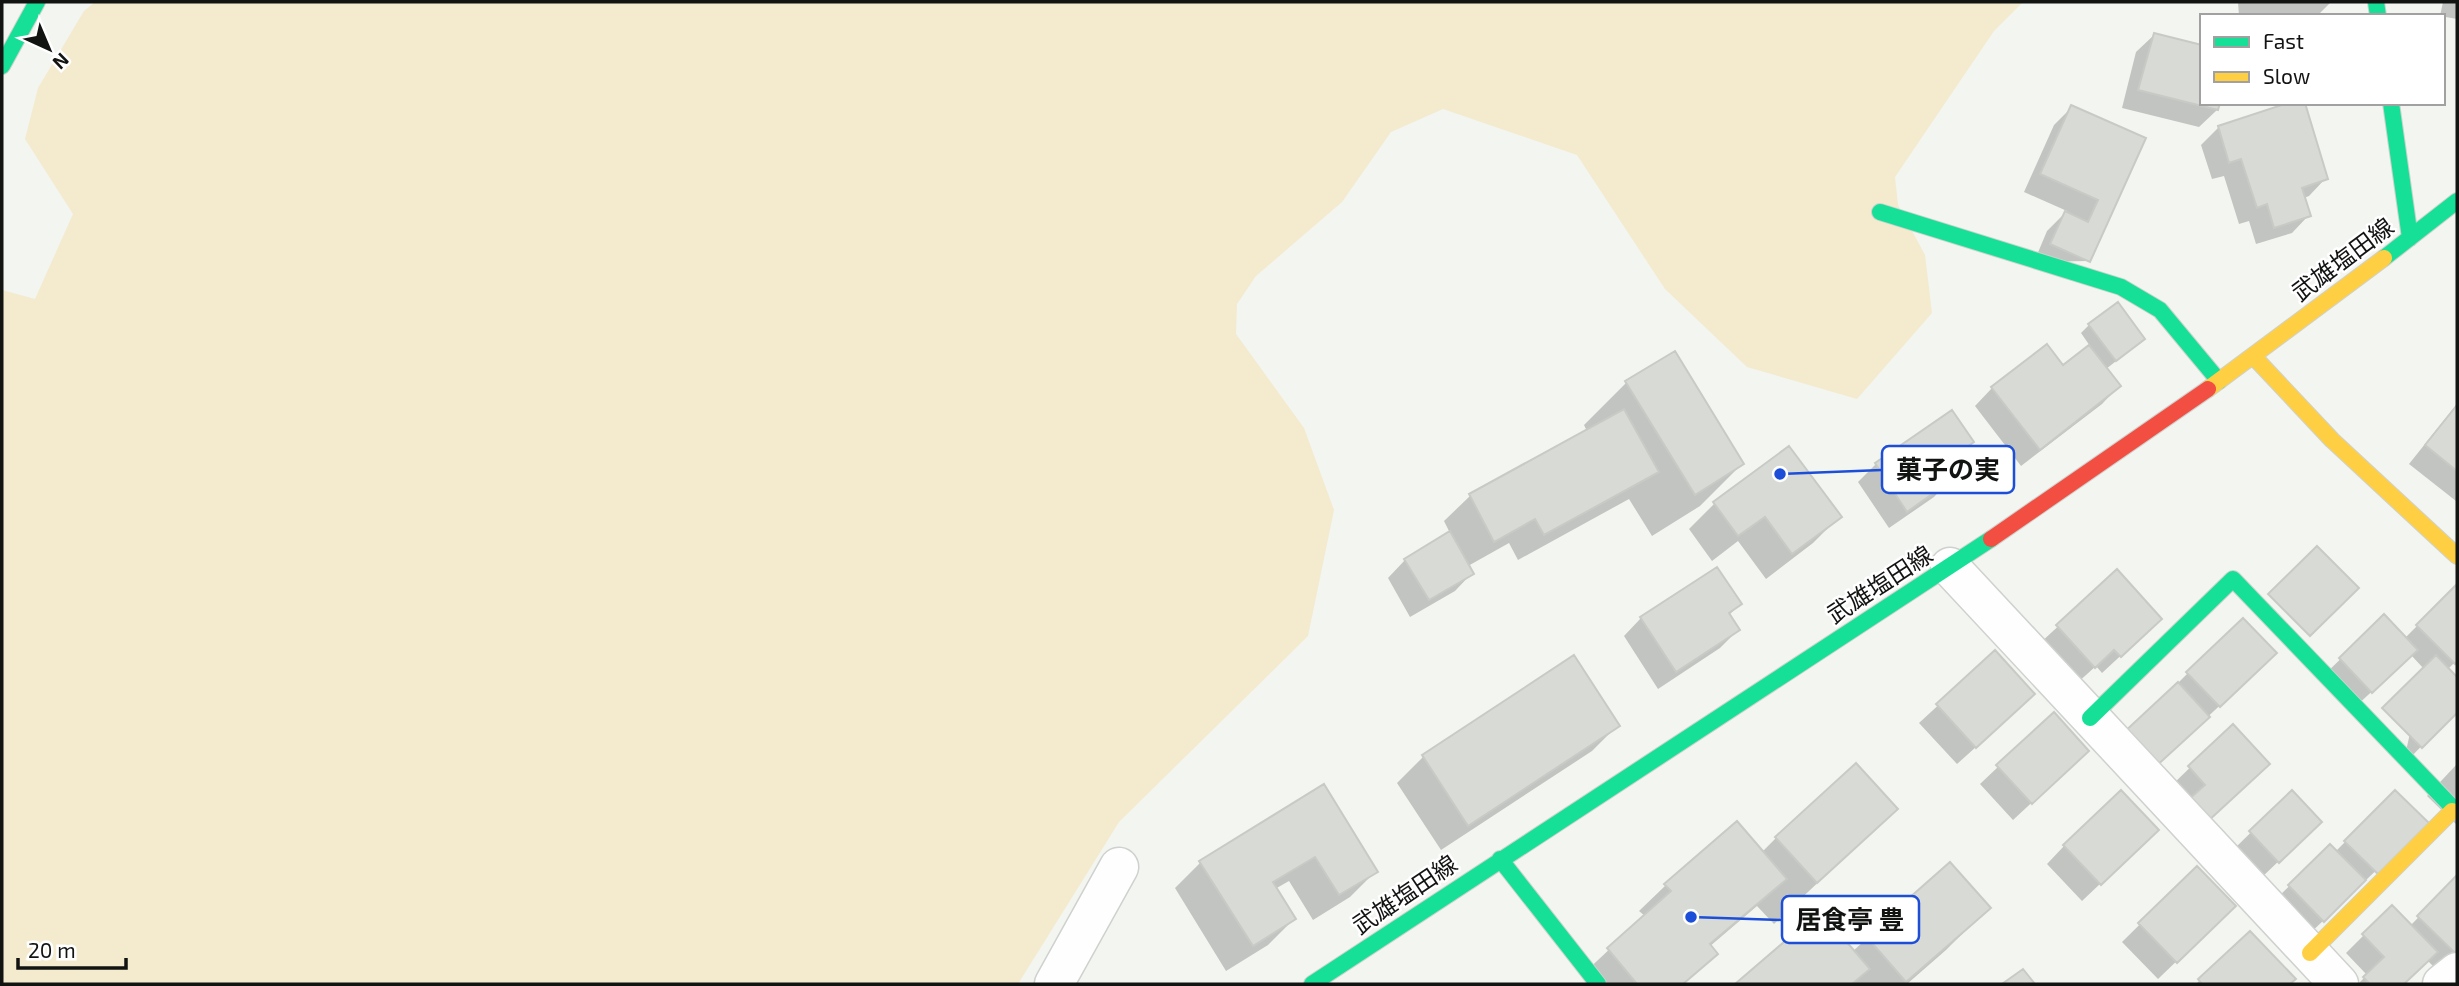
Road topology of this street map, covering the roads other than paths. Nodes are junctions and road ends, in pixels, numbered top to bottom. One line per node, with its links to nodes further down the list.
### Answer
1 (37, 2): 2 (street)
2 (2, 66)
3 (2391, 105): 6 (street)
4 (2457, 201): 6 (street, 武雄塩田線)
5 (1880, 212): 8 (street)
6 (2410, 237): 7 (street, 武雄塩田線)
7 (2254, 357): 8 (street, 武雄塩田線); 9 (street)
8 (2219, 381): 10 (street, 武雄塩田線)
9 (2453, 544)
10 (1950, 567): 11 (street); 12 (street, 武雄塩田線)
11 (2090, 718): 14 (street); 14 (street)
12 (1500, 859): 17 (street, 武雄塩田線); 18 (street)
13 (1119, 867): 16 (street)
14 (2310, 954): 19 (street)
15 (2457, 972): 20 (street)
16 (1054, 984)
17 (1312, 984)
18 (1598, 984)
19 (2339, 984)
20 (2442, 984)

